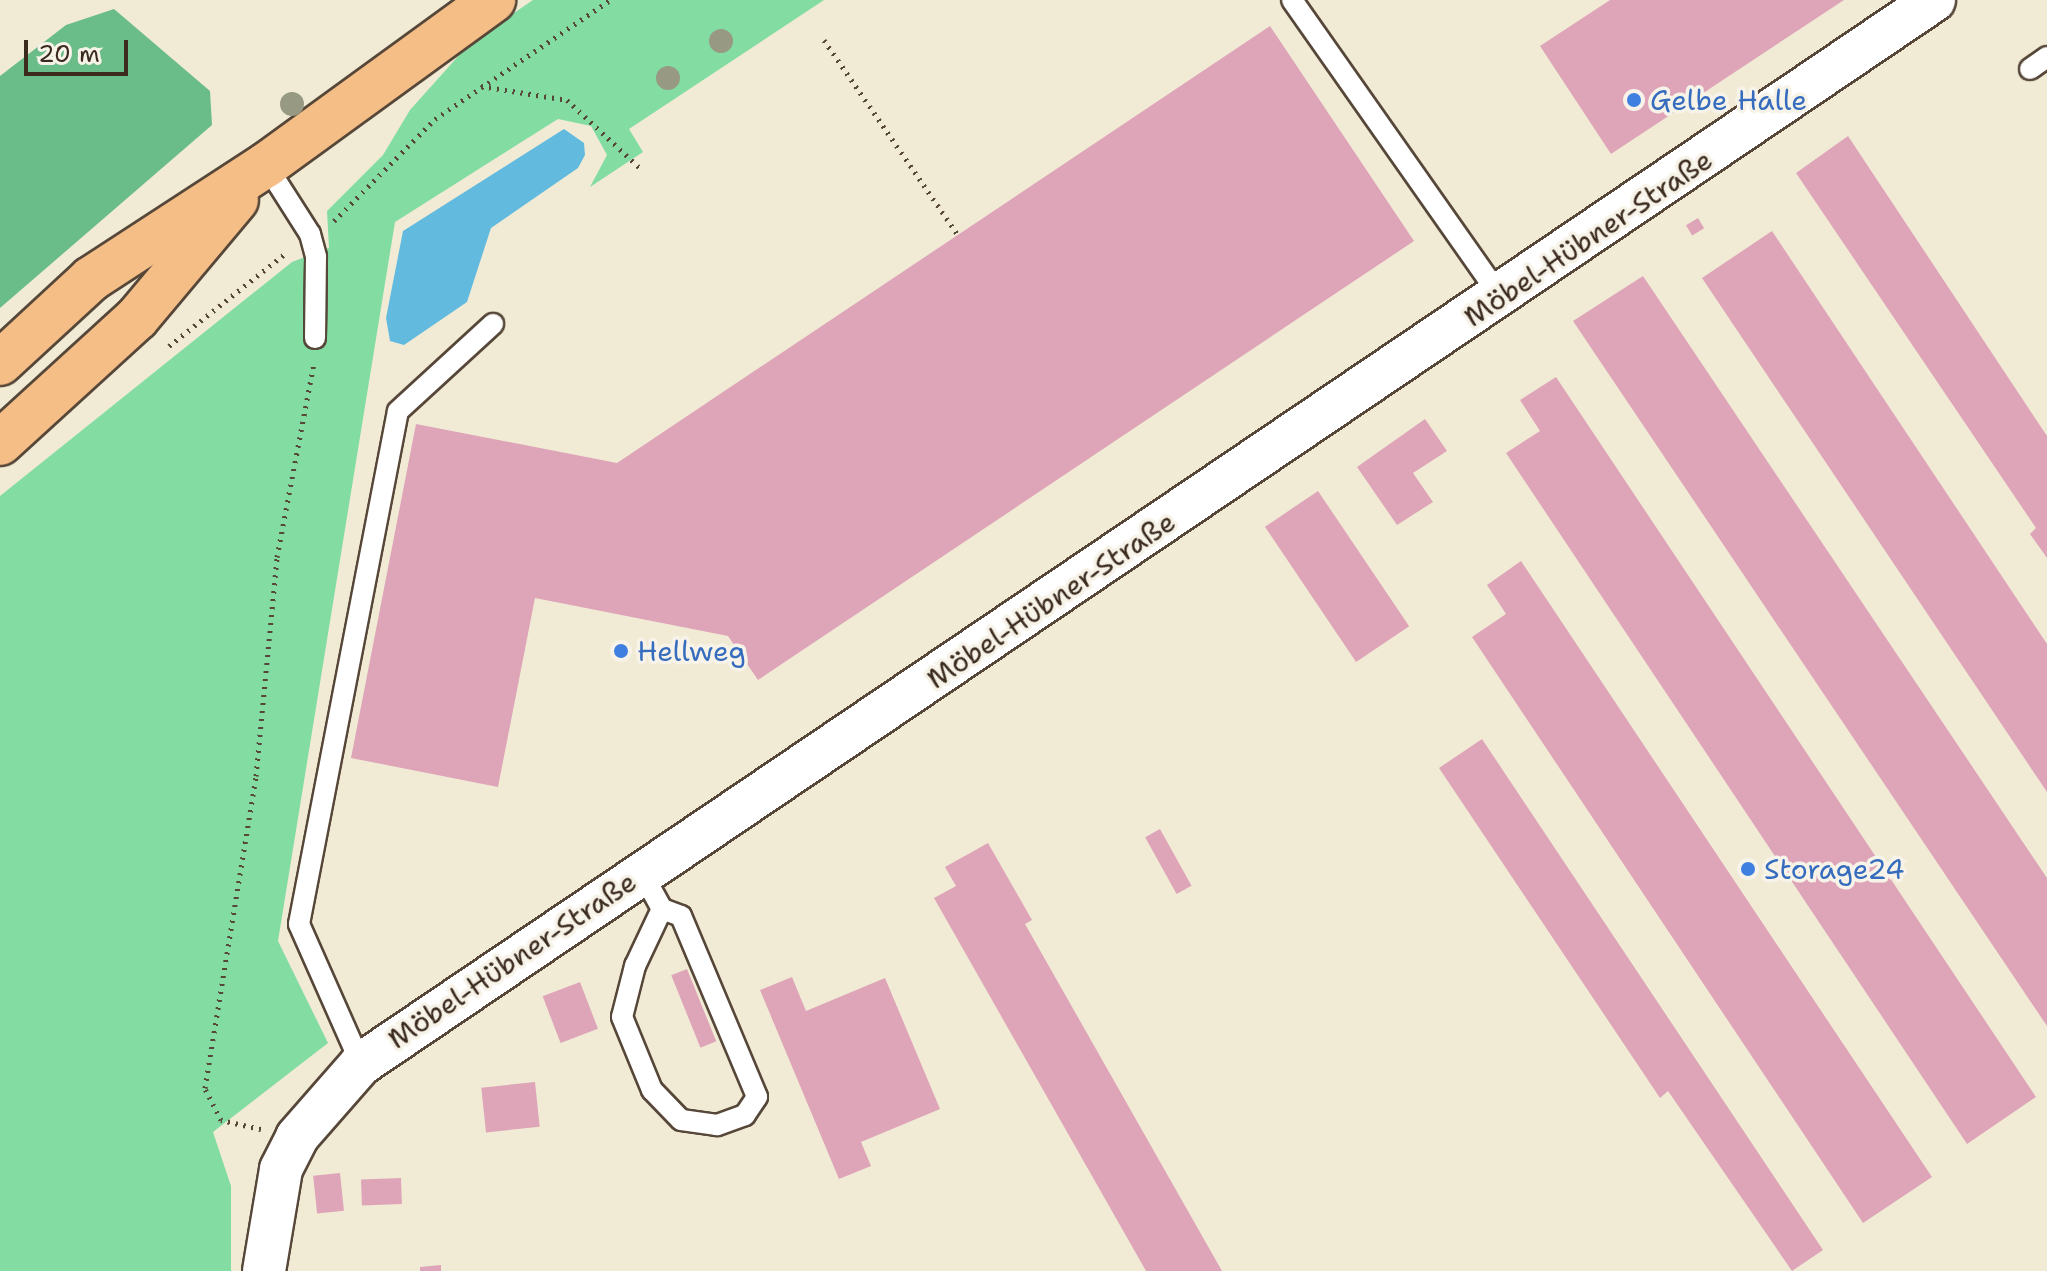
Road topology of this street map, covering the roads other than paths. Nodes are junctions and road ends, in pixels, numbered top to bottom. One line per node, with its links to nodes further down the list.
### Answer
1 (493, 0): 4 (main road)
2 (1292, 0): 5 (lane)
3 (1934, 0): 5 (street, Möbel-Hübner-Straße)
4 (266, 165): 7 (lane); 8 (main road); 9 (main road)
5 (1501, 297): 10 (street, Möbel-Hübner-Straße)
6 (493, 324): 12 (lane)
7 (315, 338)
8 (0, 363)
9 (0, 443)
10 (641, 871): 11 (lane); 12 (street, Möbel-Hübner-Straße)
11 (662, 909): 11 (lane)
12 (361, 1064): 13 (street, Möbel-Hübner-Straße)
13 (264, 1271)

